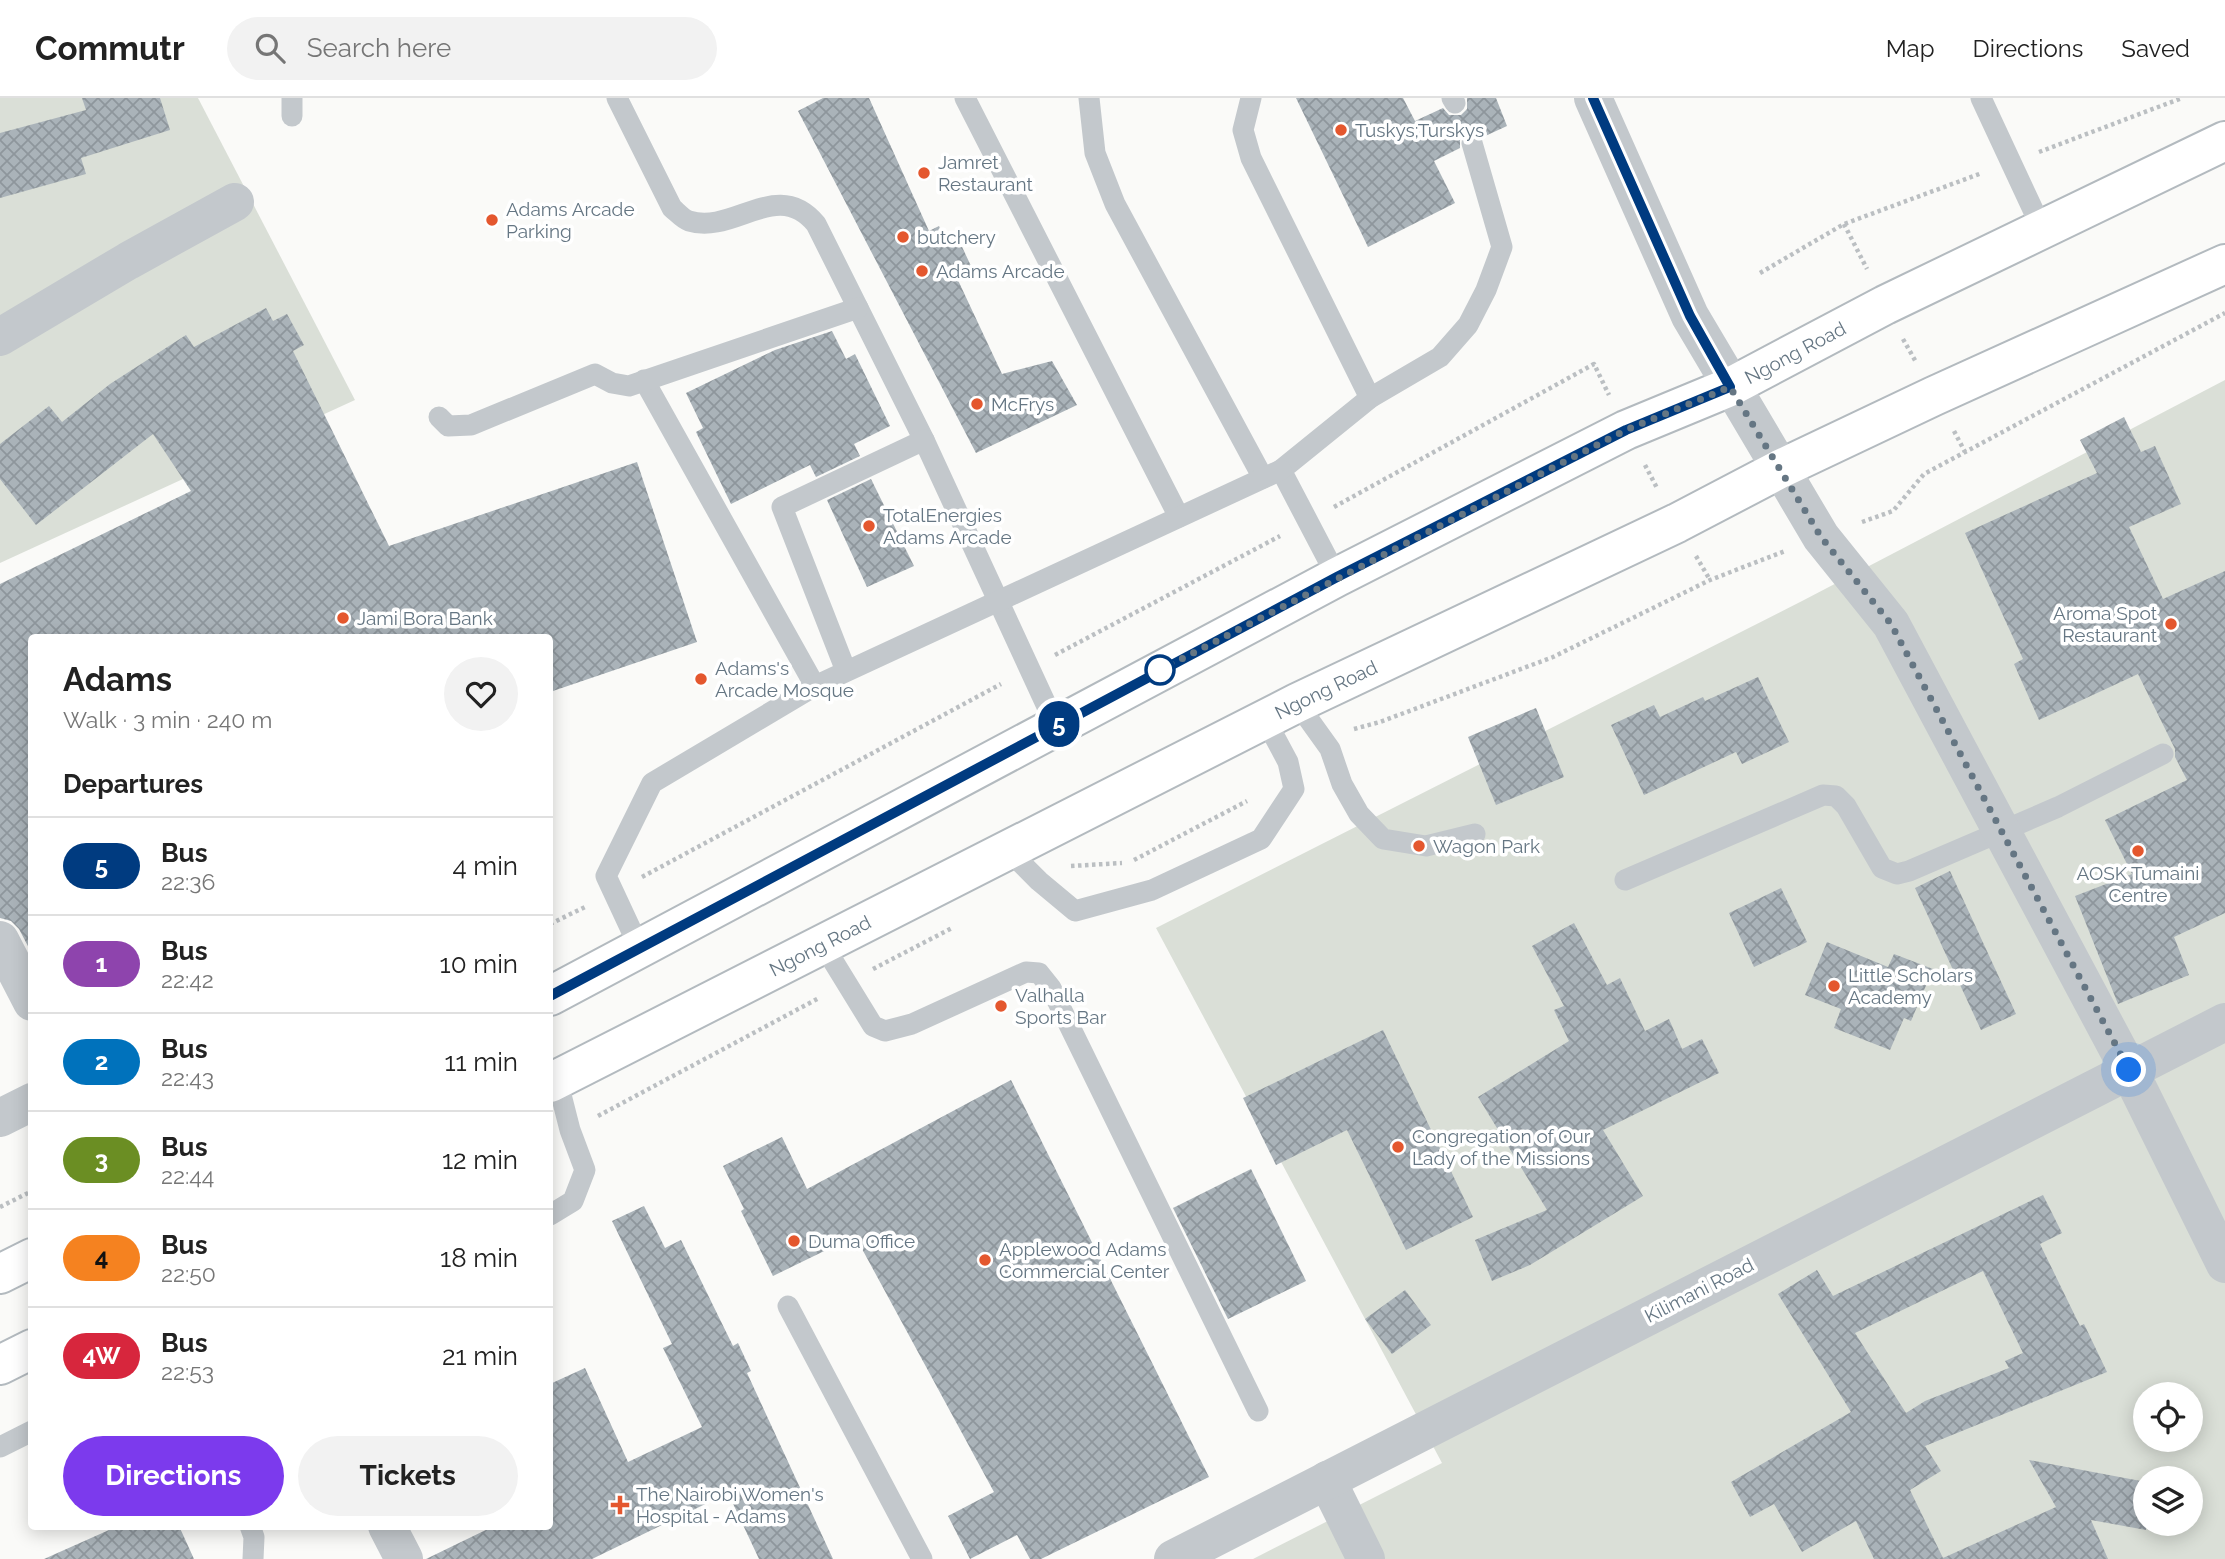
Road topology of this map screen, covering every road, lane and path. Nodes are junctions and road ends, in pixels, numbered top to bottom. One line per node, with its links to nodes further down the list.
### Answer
1 (617, 98): 14 (lane)
2 (965, 98): 25 (lane)
3 (1090, 98): 24 (lane)
4 (1251, 98): 19 (lane)
5 (1593, 98): 18 (street)
6 (1981, 98): 11 (lane)
7 (2225, 141): 11 (main road, Ngong Road)
8 (1472, 143): 19 (lane)
9 (235, 202): 16 (street)
10 (1844, 224): 13 (path)
11 (2042, 229): 18 (main road, Ngong Road)
12 (2225, 264): 23 (main road, Ngong Road)
13 (1760, 273)
14 (858, 308): 17 (lane); 22 (lane)
15 (2225, 313): 28 (path)
16 (0, 337)
17 (644, 380): 20 (lane); 34 (lane)
18 (1730, 387): 21 (main road, Ngong Road); 23 (street)
19 (1370, 398): 24 (lane)
20 (439, 417)
21 (1626, 430): 26 (path); 27 (path); 29 (main road, Ngong Road)
22 (924, 440): 31 (lane); 33 (lane)
23 (1780, 469): 27 (main road, Ngong Road); 28 (street)
24 (1272, 474): 25 (lane); 26 (lane)
25 (1179, 517): 31 (lane)
26 (1307, 521): 29 (lane); 32 (path)
27 (1676, 523): 30 (path); 35 (main road, Ngong Road)
28 (1821, 537): 30 (path); 40 (street)
29 (1337, 577): 36 (main road, Ngong Road)
30 (1710, 580): 37 (path)
31 (999, 600): 32 (lane); 33 (lane)
32 (1030, 668): 36 (lane); 45 (path)
33 (846, 671): 34 (lane)
34 (815, 686): 45 (lane)
35 (1281, 711): 37 (lane); 39 (lane); 42 (main road, Ngong Road)
36 (1056, 726): 50 (main road, Ngong Road)
37 (1322, 738): 41 (lane)
38 (2163, 754): 40 (lane)
39 (1289, 762): 44 (path); 44 (lane)
40 (2003, 832): 43 (lane); 55 (street)
41 (1475, 834)
42 (1007, 849): 44 (lane); 49 (main road, Ngong Road)
43 (1625, 880)
44 (1039, 881)
45 (613, 892): 46 (path); 50 (lane)
46 (553, 922)
47 (955, 926): 51 (path)
48 (0, 940): 52 (street)
49 (822, 943): 51 (lane); 56 (main road, Ngong Road)
50 (640, 949): 53 (main road, Ngong Road)
51 (846, 983): 59 (path); 69 (lane)
52 (28, 994)
53 (553, 994)
54 (2225, 1022): 55 (street, Kilimani Road)
55 (2129, 1070): 64 (street); 72 (street, Kilimani Road)
56 (553, 1081): 59 (lane)
57 (28, 1104): 58 (street)
58 (0, 1118)
59 (570, 1130): 62 (lane)
60 (28, 1193): 61 (path)
61 (0, 1207)
62 (553, 1213)
63 (28, 1260): 65 (main road)
64 (2225, 1264)
65 (0, 1274)
66 (788, 1306): 77 (lane)
67 (28, 1351): 68 (main road)
68 (0, 1365)
69 (1258, 1411)
70 (28, 1433): 71 (lane)
71 (0, 1447)
72 (1327, 1479): 78 (street, Kilimani Road); 79 (street)
73 (251, 1530): 75 (lane)
74 (389, 1530): 76 (street)
75 (253, 1559)
76 (404, 1559)
77 (922, 1559)
78 (1173, 1559)
79 (1366, 1559)

